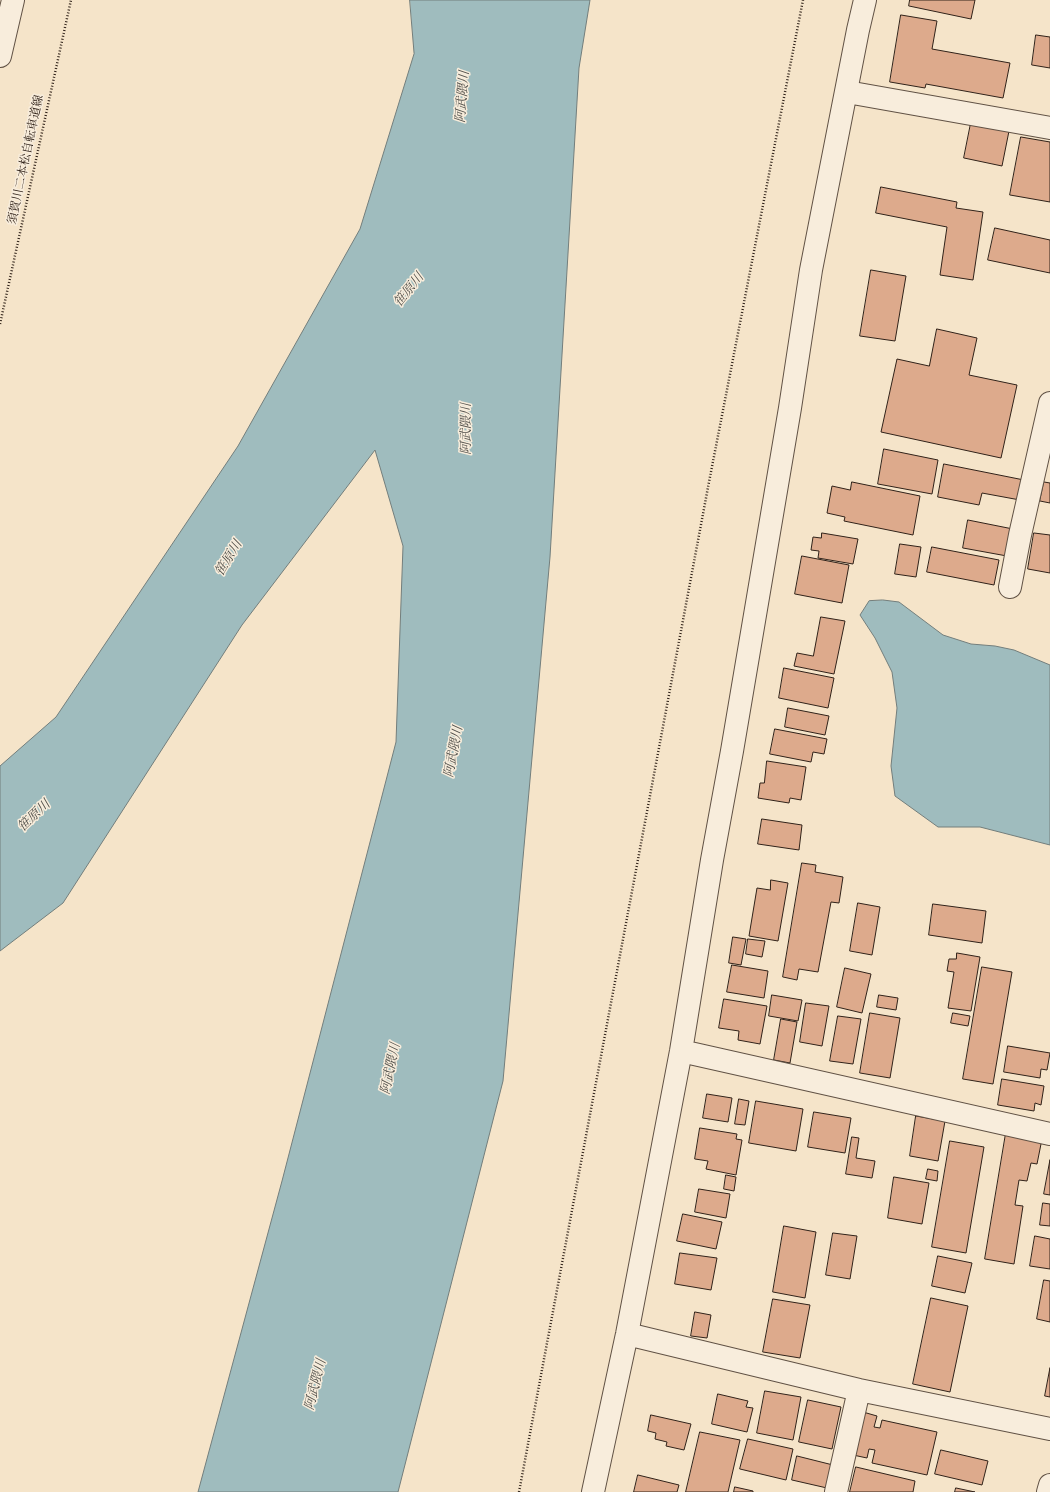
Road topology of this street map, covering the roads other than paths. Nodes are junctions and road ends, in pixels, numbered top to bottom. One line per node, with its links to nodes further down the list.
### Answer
1 (12, 0): 3 (street)
2 (865, 0): 4 (street)
3 (0, 56)
4 (846, 92): 5 (street); 8 (street)
5 (1050, 128)
6 (1050, 403): 7 (street)
7 (1010, 587)
8 (681, 1052): 9 (street); 10 (street)
9 (1050, 1134)
10 (627, 1334): 11 (street); 14 (street)
11 (858, 1390): 12 (street); 15 (street)
12 (1050, 1429)
13 (1050, 1484): 16 (street)
14 (593, 1492)
15 (836, 1492)
16 (1048, 1492)

